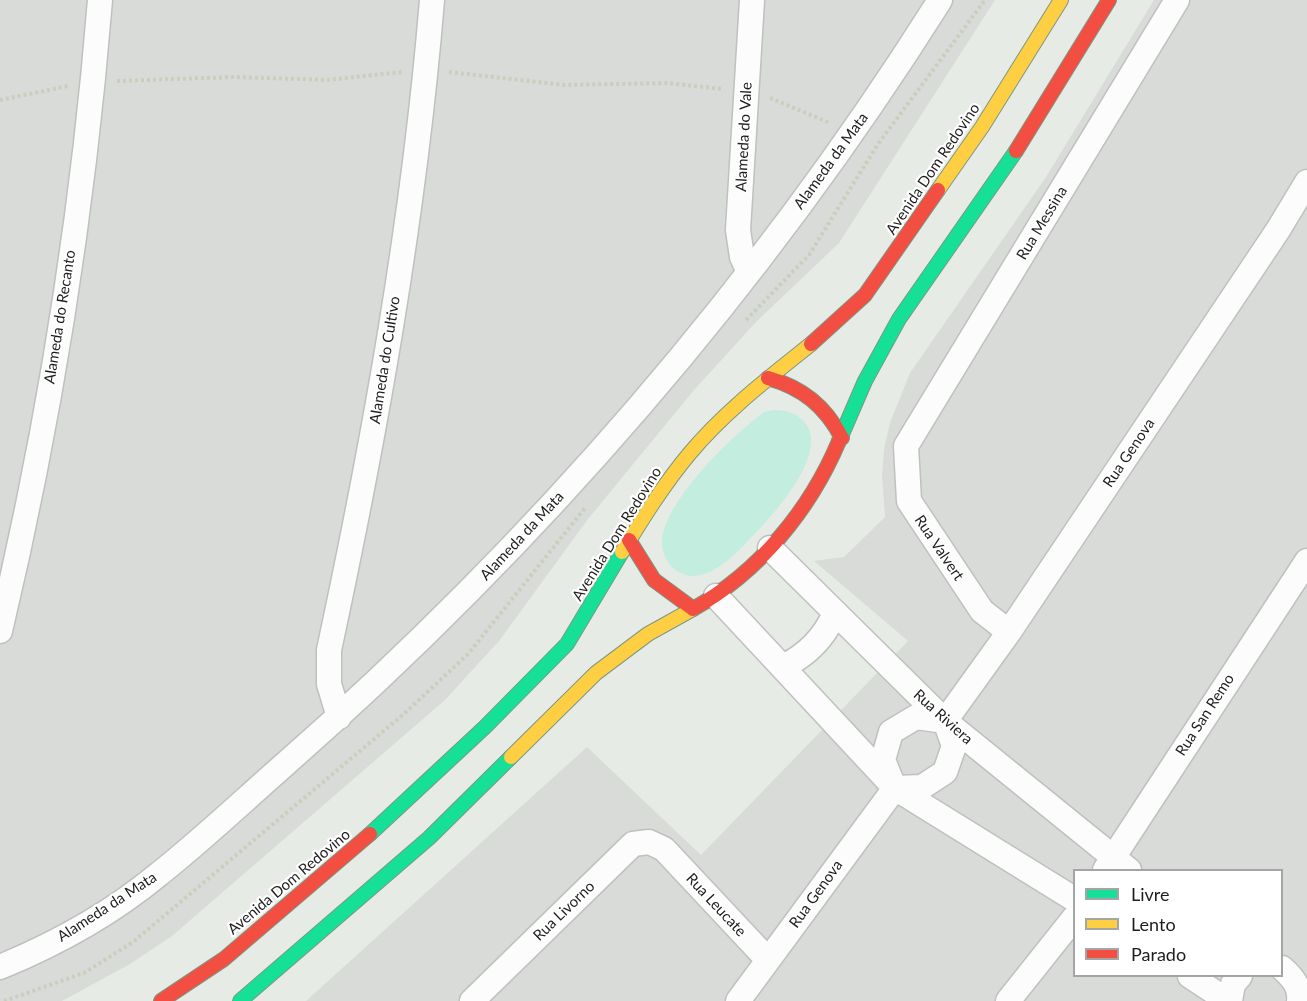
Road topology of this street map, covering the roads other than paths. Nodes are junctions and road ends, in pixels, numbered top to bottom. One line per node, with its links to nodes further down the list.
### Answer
1 (100, 0): 19 (street, Alameda do Recanto)
2 (432, 0): 22 (street, Alameda do Cultivo)
3 (752, 0): 9 (street, Alameda do Vale)
4 (940, 0): 9 (street, Alameda da Mata)
5 (1061, 0): 10 (street, Avenida Dom Redovino)
6 (1109, 0): 11 (street)
7 (1177, 0): 12 (street, Rua Messina)
8 (1307, 182): 20 (street, Rua Genova)
9 (749, 272): 22 (street, Alameda da Mata)
10 (768, 378): 11 (street); 13 (street, Avenida Dom Redovino)
11 (842, 438): 14 (street)
12 (906, 446): 20 (street, Rua Valvert)
13 (629, 540): 17 (street); 33 (street, Avenida Dom Redovino)
14 (770, 548): 16 (street); 18 (street, Rua Riviera)
15 (1307, 561): 26 (street, Rua San Remo)
16 (716, 596): 17 (street); 21 (street)
17 (692, 608): 34 (street)
18 (835, 613): 21 (street); 23 (street, Rua Riviera)
19 (0, 631)
20 (1009, 633): 23 (street, Rua Genova)
21 (783, 667): 24 (street)
22 (339, 717): 30 (street, Alameda da Mata)
23 (945, 721): 24 (street); 24 (street); 26 (street, Rua Riviera)
24 (895, 788): 27 (street); 29 (street, Rua Genova)
25 (664, 849): 29 (street, Rua Leucate); 35 (street, Rua Livorno)
26 (1115, 866)
27 (1073, 897)
28 (1073, 919): 37 (street)
29 (768, 960): 36 (street, Rua Genova)
30 (0, 967)
31 (1193, 977): 38 (street)
32 (1238, 977): 38 (street)
33 (161, 1001)
34 (240, 1001)
35 (472, 1001)
36 (738, 1001)
37 (1008, 1001)
38 (1229, 1001)

